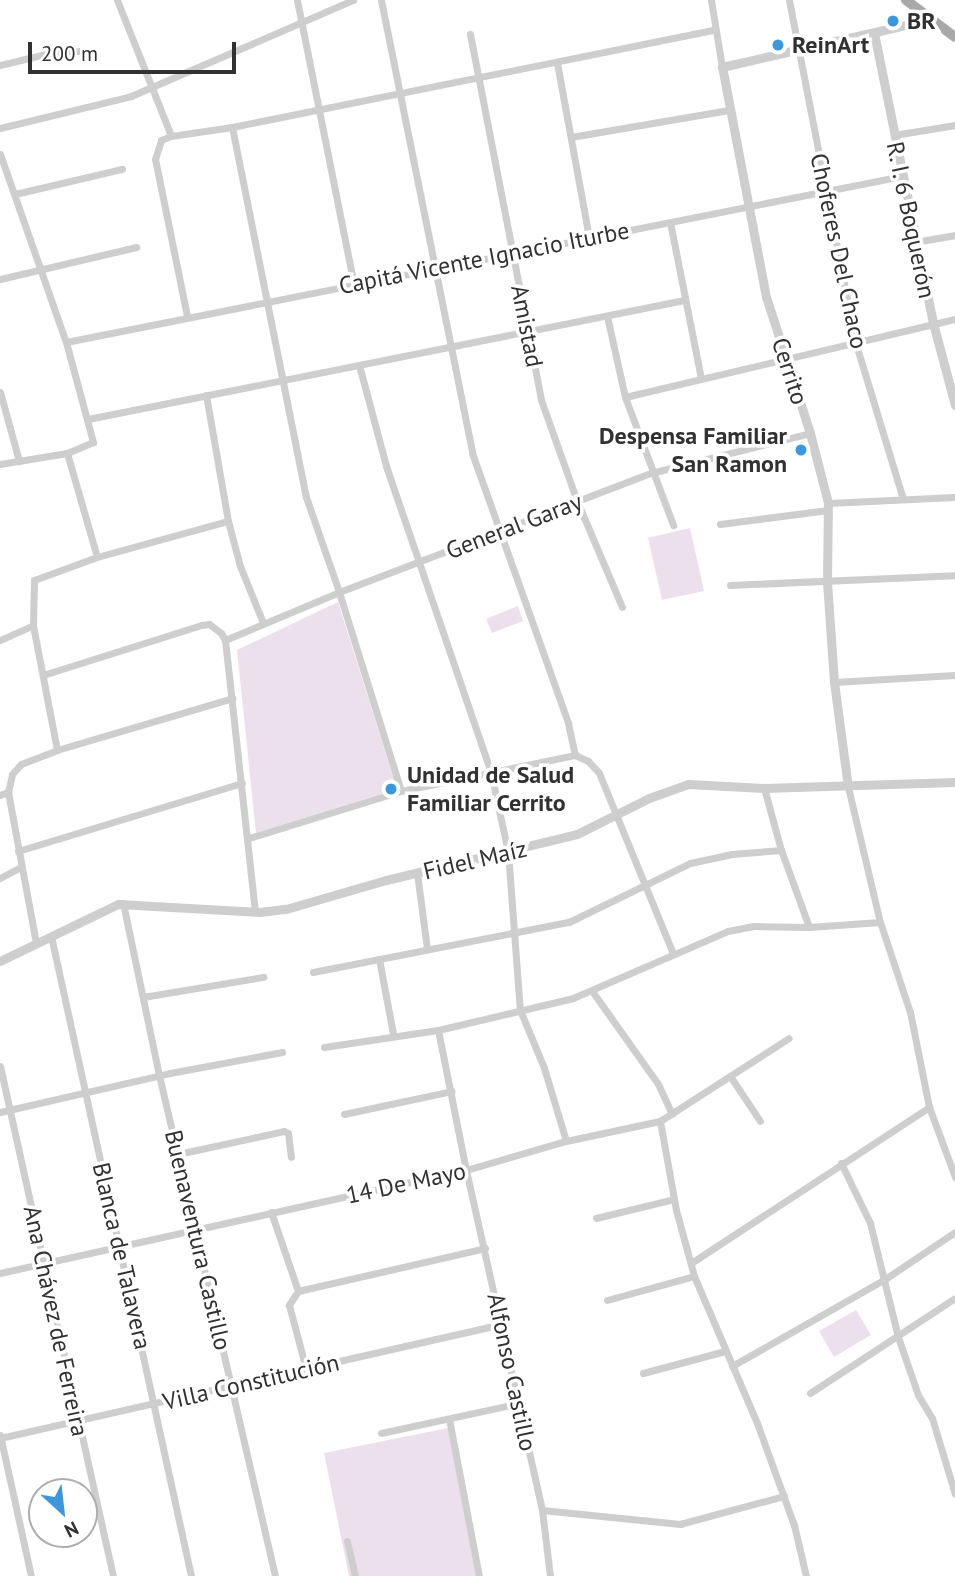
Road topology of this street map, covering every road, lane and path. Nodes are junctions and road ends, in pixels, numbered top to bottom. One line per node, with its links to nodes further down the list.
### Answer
1 (117, 0): 20 (street)
2 (297, 0): 9 (street)
3 (354, 0): 9 (street)
4 (381, 0): 21 (street)
5 (711, 0): 10 (street, Cerrito)
6 (789, 0): 14 (street, Choferes Del Chaco)
7 (906, 0): 8 (main road)
8 (932, 19): 11 (street); 13 (main road)
9 (303, 23): 20 (street); 22 (street)
10 (715, 30): 16 (street); 18 (street, Cerrito)
11 (874, 33): 14 (street); 27 (street, R. I. 6 Boquerón)
12 (470, 34): 19 (street, Amistad)
13 (955, 37)
14 (797, 49): 18 (street); 33 (street, Choferes Del Chaco)
15 (88, 51): 17 (street)
16 (557, 63): 19 (street); 29 (street)
17 (0, 65)
18 (722, 67): 23 (street, Cerrito)
19 (477, 78): 21 (street); 41 (street, Amistad)
20 (153, 88): 26 (street); 28 (street)
21 (400, 91): 22 (street); 43 (street)
22 (320, 107): 25 (street); 45 (street)
23 (729, 110): 29 (street); 35 (street, Cerrito)
24 (955, 125): 27 (street)
25 (232, 127): 28 (street); 46 (street)
26 (0, 128)
27 (894, 135): 32 (street, R. I. 6 Boquerón)
28 (171, 136): 48 (street)
29 (571, 137): 38 (street)
30 (0, 154): 34 (street)
31 (122, 169): 34 (street)
32 (902, 176): 33 (street, Capitá Vicente Ignacio Iturbe); 39 (street, R. I. 6 Boquerón)
33 (826, 190): 35 (street, Capitá Vicente Ignacio Iturbe); 53 (street, Choferes Del Chaco)
34 (15, 194): 42 (street)
35 (747, 205): 36 (street, Capitá Vicente Ignacio Iturbe); 56 (street, Cerrito)
36 (670, 222): 38 (street, Capitá Vicente Ignacio Iturbe); 47 (street)
37 (955, 235): 39 (street)
38 (589, 238): 41 (street, Capitá Vicente Ignacio Iturbe)
39 (915, 242): 51 (street, R. I. 6 Boquerón)
40 (136, 247): 42 (street)
41 (512, 253): 43 (street, Capitá Vicente Ignacio Iturbe); 52 (street, Amistad)
42 (41, 267): 44 (street); 54 (street)
43 (434, 267): 45 (street, Capitá Vicente Ignacio Iturbe); 55 (street)
44 (0, 279)
45 (354, 284): 46 (street, Capitá Vicente Ignacio Iturbe)
46 (266, 300): 48 (street, Capitá Vicente Ignacio Iturbe); 59 (street)
47 (684, 300): 49 (street); 58 (street)
48 (187, 316): 54 (street, Capitá Vicente Ignacio Iturbe)
49 (607, 316): 52 (street); 62 (street)
50 (955, 319): 51 (street)
51 (933, 323): 53 (street); 63 (street, R. I. 6 Boquerón)
52 (530, 330): 55 (street); 72 (street, Amistad)
53 (855, 341): 56 (street); 71 (street, Choferes Del Chaco)
54 (66, 342): 64 (street)
55 (449, 346): 57 (street); 77 (street)
56 (785, 359): 58 (street); 65 (street, Cerrito)
57 (359, 365): 59 (street); 79 (street)
58 (701, 379): 62 (street)
59 (280, 380): 61 (street); 83 (street)
60 (0, 392): 67 (street)
61 (206, 395): 64 (street); 74 (street)
62 (625, 397): 69 (street)
63 (955, 405)
64 (88, 419): 66 (street)
65 (810, 433): 69 (street, General Garay); 73 (street, Cerrito)
66 (66, 453): 67 (street); 78 (street)
67 (19, 461): 68 (street)
68 (0, 464)
69 (651, 473): 72 (street, General Garay); 76 (street)
70 (955, 498): 71 (street)
71 (903, 499): 73 (street)
72 (577, 501): 77 (street, General Garay); 84 (street, Amistad)
73 (828, 507): 75 (street); 81 (street, Cerrito)
74 (228, 522): 78 (street); 85 (street)
75 (720, 524)
76 (673, 525)
77 (501, 532): 79 (street, General Garay); 94 (street)
78 (97, 557): 86 (street)
79 (418, 563): 83 (street, General Garay); 95 (street)
80 (955, 575): 81 (street)
81 (827, 581): 82 (street); 91 (street, Cerrito)
82 (730, 584)
83 (339, 592): 85 (street, General Garay); 100 (street)
84 (622, 607)
85 (263, 623): 88 (street, General Garay)
86 (33, 625): 87 (street); 89 (street)
87 (0, 640)
88 (225, 640): 89 (street); 92 (street)
89 (43, 675): 93 (street)
90 (955, 675): 91 (street)
91 (834, 682): 98 (street, Cerrito)
92 (232, 698): 93 (street); 97 (street)
93 (57, 750): 101 (street)
94 (575, 755): 95 (street); 103 (street)
95 (491, 773): 100 (street); 107 (street)
96 (955, 782): 98 (street, Fidel Maíz)
97 (242, 783): 104 (street); 106 (street)
98 (848, 787): 99 (street, Fidel Maíz); 114 (street)
99 (764, 788): 103 (street, Fidel Maíz); 105 (street)
100 (401, 791): 104 (street)
101 (8, 792): 102 (street); 106 (street)
102 (0, 795)
103 (614, 814): 107 (street, Fidel Maíz); 111 (street)
104 (249, 838): 113 (street)
105 (781, 850): 111 (street); 115 (street)
106 (18, 851): 108 (street)
107 (508, 852): 109 (street, Fidel Maíz); 116 (street)
108 (21, 867): 110 (street); 118 (street)
109 (417, 873): 113 (street, Fidel Maíz); 119 (street)
110 (0, 878)
111 (644, 884): 116 (street); 120 (street)
112 (123, 903): 113 (street, Fidel Maíz); 117 (street, Fidel Maíz); 126 (street, Buenaventura Castillo)
113 (255, 912)
114 (880, 922): 115 (street); 138 (street)
115 (809, 927): 120 (street)
116 (515, 932): 119 (street); 127 (street)
117 (51, 936): 118 (street, Fidel Maíz); 137 (street, Blanca de Talavera)
118 (36, 943): 122 (street, Fidel Maíz)
119 (427, 949): 121 (street)
120 (673, 953): 125 (street)
121 (379, 959): 123 (street); 129 (street)
122 (0, 961)
123 (313, 972)
124 (263, 977): 126 (street)
125 (592, 991): 127 (street); 142 (street)
126 (143, 997): 134 (street, Buenaventura Castillo)
127 (520, 1010): 128 (street); 145 (street)
128 (438, 1030): 129 (street); 136 (street, Alfonso Castillo)
129 (393, 1034): 131 (street)
130 (789, 1038): 135 (street, 14 De Mayo)
131 (324, 1047)
132 (282, 1052): 134 (street)
133 (0, 1066): 139 (street, Ana Chávez de Ferreira)
134 (159, 1075): 137 (street); 146 (street, Buenaventura Castillo)
135 (730, 1076): 142 (street, 14 De Mayo); 144 (street)
136 (452, 1091): 141 (street); 149 (street, Alfonso Castillo)
137 (85, 1093): 139 (street); 156 (street, Blanca de Talavera)
138 (929, 1107): 148 (street); 150 (street)
139 (10, 1110): 140 (street); 158 (street, Ana Chávez de Ferreira)
140 (0, 1112)
141 (345, 1114)
142 (672, 1114): 143 (street, 14 De Mayo)
143 (660, 1121): 145 (street, 14 De Mayo); 151 (street)
144 (760, 1121)
145 (565, 1141): 149 (street, 14 De Mayo)
146 (178, 1154): 147 (street); 154 (street, Buenaventura Castillo)
147 (291, 1157)
148 (841, 1163): 159 (street); 162 (street)
149 (466, 1170): 152 (street, 14 De Mayo); 157 (street, Alfonso Castillo)
150 (955, 1177)
151 (674, 1199): 153 (street); 159 (street)
152 (271, 1212): 154 (street, 14 De Mayo); 163 (street)
153 (596, 1218)
154 (197, 1228): 156 (street, 14 De Mayo); 172 (street, Buenaventura Castillo)
155 (955, 1232): 162 (street)
156 (120, 1245): 158 (street, 14 De Mayo); 175 (street, Blanca de Talavera)
157 (485, 1248): 163 (street); 166 (street, Alfonso Castillo)
158 (43, 1263): 160 (street, 14 De Mayo); 177 (street, Ana Chávez de Ferreira)
159 (691, 1264): 161 (street)
160 (0, 1273)
161 (694, 1276): 165 (street); 168 (street)
162 (885, 1279): 167 (street); 169 (street)
163 (298, 1291): 170 (street)
164 (955, 1298): 167 (street)
165 (607, 1300)
166 (502, 1324): 170 (street, Villa Constitución); 174 (street, Alfonso Castillo)
167 (898, 1337): 173 (street); 180 (street)
168 (725, 1352): 169 (street); 171 (street)
169 (732, 1366): 181 (street)
170 (306, 1369): 172 (street, Villa Constitución)
171 (643, 1373)
172 (233, 1387): 175 (street, Villa Constitución); 187 (street, Buenaventura Castillo)
173 (810, 1393)
174 (520, 1403): 176 (street); 182 (street, Alfonso Castillo)
175 (155, 1404): 177 (street, Villa Constitución); 186 (street, Blanca de Talavera)
176 (449, 1419): 178 (street); 189 (street)
177 (78, 1421): 179 (street, Villa Constitución); 185 (street, Ana Chávez de Ferreira)
178 (381, 1433)
179 (0, 1437): 184 (street)
180 (955, 1494)
181 (784, 1496): 182 (street); 191 (street)
182 (542, 1510): 190 (street, Alfonso Castillo)
183 (347, 1541): 188 (street)
184 (32, 1576)
185 (113, 1576)
186 (191, 1576)
187 (275, 1576)
188 (355, 1576)
189 (479, 1576)
190 (551, 1576)
191 (806, 1576)

